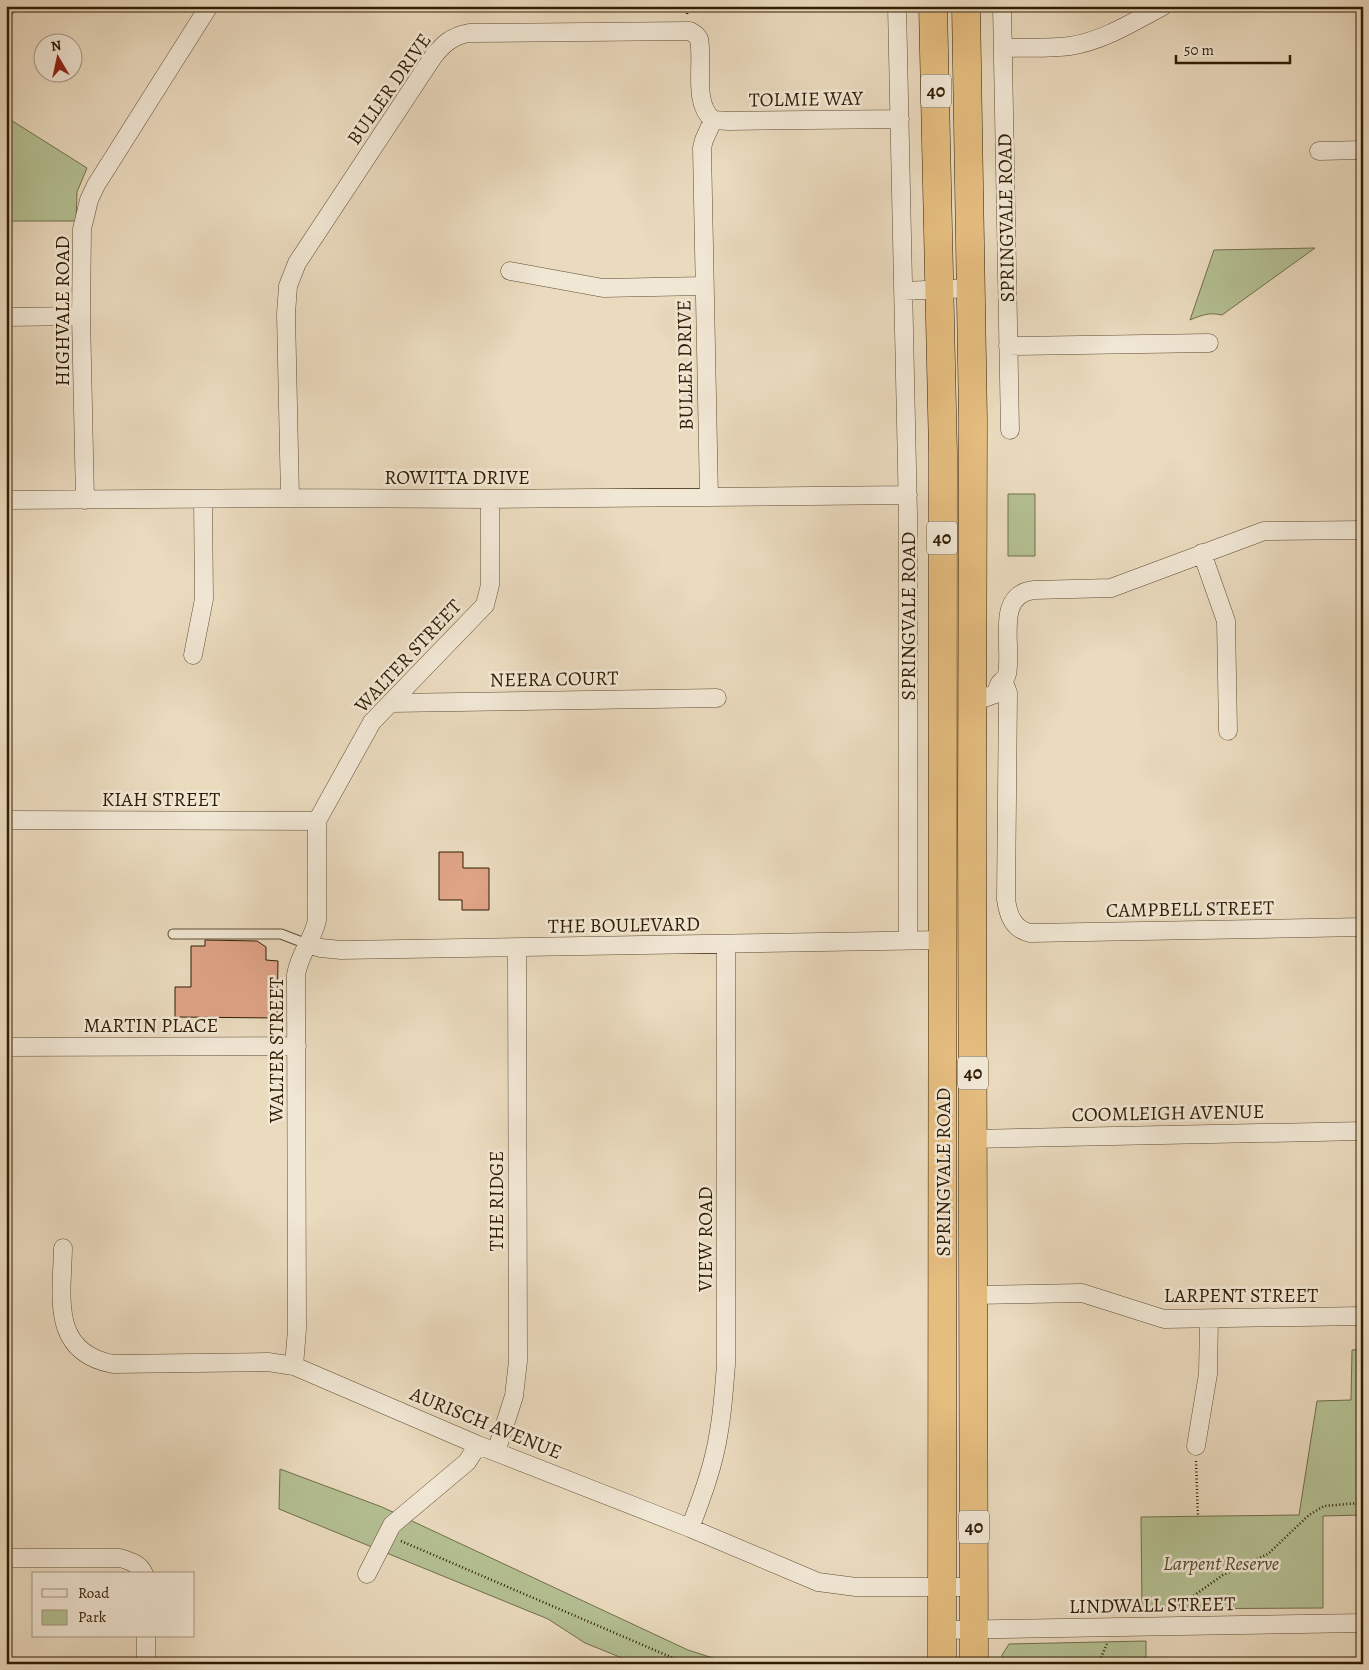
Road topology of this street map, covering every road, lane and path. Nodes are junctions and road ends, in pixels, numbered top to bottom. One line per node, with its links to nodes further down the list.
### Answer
1 (209, 6): 17 (street, HIGHVALE ROAD)
2 (897, 6): 8 (street, SPRINGVALE ROAD)
3 (934, 6): 15 (highway, SPRINGVALE ROAD / 40)
4 (966, 6): 14 (highway, SPRINGVALE ROAD / 40)
5 (1002, 6): 7 (street, SPRINGVALE ROAD)
6 (1163, 6): 7 (street)
7 (1003, 48): 20 (street, SPRINGVALE ROAD)
8 (900, 119): 9 (street, TOLMIE WAY); 16 (street, SPRINGVALE ROAD)
9 (712, 120): 13 (street, BULLER DRIVE); 24 (street, BULLER DRIVE)
10 (1363, 150): 11 (street)
11 (1320, 151)
12 (510, 271): 13 (street)
13 (704, 286): 23 (street, BULLER DRIVE)
14 (972, 288): 15 (street, SPRINGVALE ROAD); 34 (highway, SPRINGVALE ROAD / 40)
15 (940, 290): 16 (street, SPRINGVALE ROAD); 32 (highway, SPRINGVALE ROAD / 40)
16 (903, 291): 22 (street, SPRINGVALE ROAD)
17 (81, 316): 18 (street); 28 (street, HIGHVALE ROAD)
18 (6, 317)
19 (1209, 343): 20 (street)
20 (1008, 346): 21 (street, SPRINGVALE ROAD)
21 (1010, 430)
22 (908, 495): 23 (street, ROWITTA DRIVE); 42 (street, SPRINGVALE ROAD)
23 (709, 497): 26 (street, ROWITTA DRIVE)
24 (290, 498): 25 (street, ROWITTA DRIVE); 26 (street, ROWITTA DRIVE)
25 (203, 499): 28 (street, ROWITTA DRIVE); 31 (street)
26 (490, 499): 36 (street, WALTER STREET)
27 (6, 500): 28 (street, ROWITTA DRIVE)
28 (85, 500)
29 (1363, 530): 30 (street)
30 (1202, 553): 33 (street); 37 (street)
31 (193, 655)
32 (942, 680): 34 (street, SPRINGVALE ROAD); 43 (highway, SPRINGVALE ROAD / 40)
33 (1001, 682): 34 (street, SPRINGVALE ROAD); 40 (street, CAMPBELL STREET)
34 (973, 691): 50 (highway, SPRINGVALE ROAD / 40)
35 (717, 698): 36 (street, NEERA COURT)
36 (391, 702): 39 (street, WALTER STREET)
37 (1228, 731)
38 (6, 820): 39 (street, KIAH STREET)
39 (317, 821): 44 (street, WALTER STREET)
40 (1363, 927)
41 (174, 934): 44 (lane)
42 (908, 940): 43 (street, THE BOULEVARD); 45 (street, THE BOULEVARD)
43 (942, 940): 66 (highway, SPRINGVALE ROAD / 40)
44 (307, 944): 46 (street, THE BOULEVARD); 47 (street, WALTER STREET)
45 (726, 944): 46 (street, THE BOULEVARD); 61 (street, VIEW ROAD)
46 (517, 948): 58 (street, THE RIDGE)
47 (297, 1046): 48 (street, MARTIN PLACE); 55 (street, WALTER STREET)
48 (6, 1047)
49 (1363, 1131): 50 (street, COOMLEIGH AVENUE)
50 (974, 1139): 52 (highway, SPRINGVALE ROAD / 40)
51 (63, 1248): 55 (street, AURISCH AVENUE)
52 (974, 1295): 54 (street, LARPENT STREET); 67 (highway, SPRINGVALE ROAD / 40)
53 (1363, 1316): 54 (street, LARPENT STREET)
54 (1209, 1319): 57 (street)
55 (294, 1366): 56 (street, AURISCH AVENUE)
56 (478, 1445): 58 (street, AURISCH AVENUE); 65 (street)
57 (1196, 1446): 60 (path)
58 (496, 1452): 61 (street, AURISCH AVENUE)
59 (1363, 1501): 68 (path)
60 (1198, 1516)
61 (690, 1528): 66 (street, AURISCH AVENUE)
62 (398, 1540): 75 (path)
63 (6, 1558): 64 (street)
64 (144, 1572)
65 (366, 1574)
66 (942, 1587): 67 (street, AURISCH AVENUE); 71 (highway, SPRINGVALE ROAD / 40)
67 (974, 1587): 70 (highway, SPRINGVALE ROAD / 40)
68 (1178, 1612)
69 (1363, 1623): 70 (street, LINDWALL STREET)
70 (974, 1629): 71 (street, LINDWALL STREET); 77 (highway, SPRINGVALE ROAD / 40)
71 (942, 1630): 76 (highway, SPRINGVALE ROAD / 40)
72 (146, 1638): 74 (street)
73 (1108, 1643): 78 (path)
74 (146, 1664)
75 (686, 1664)
76 (942, 1664)
77 (974, 1664)
78 (1098, 1664)

